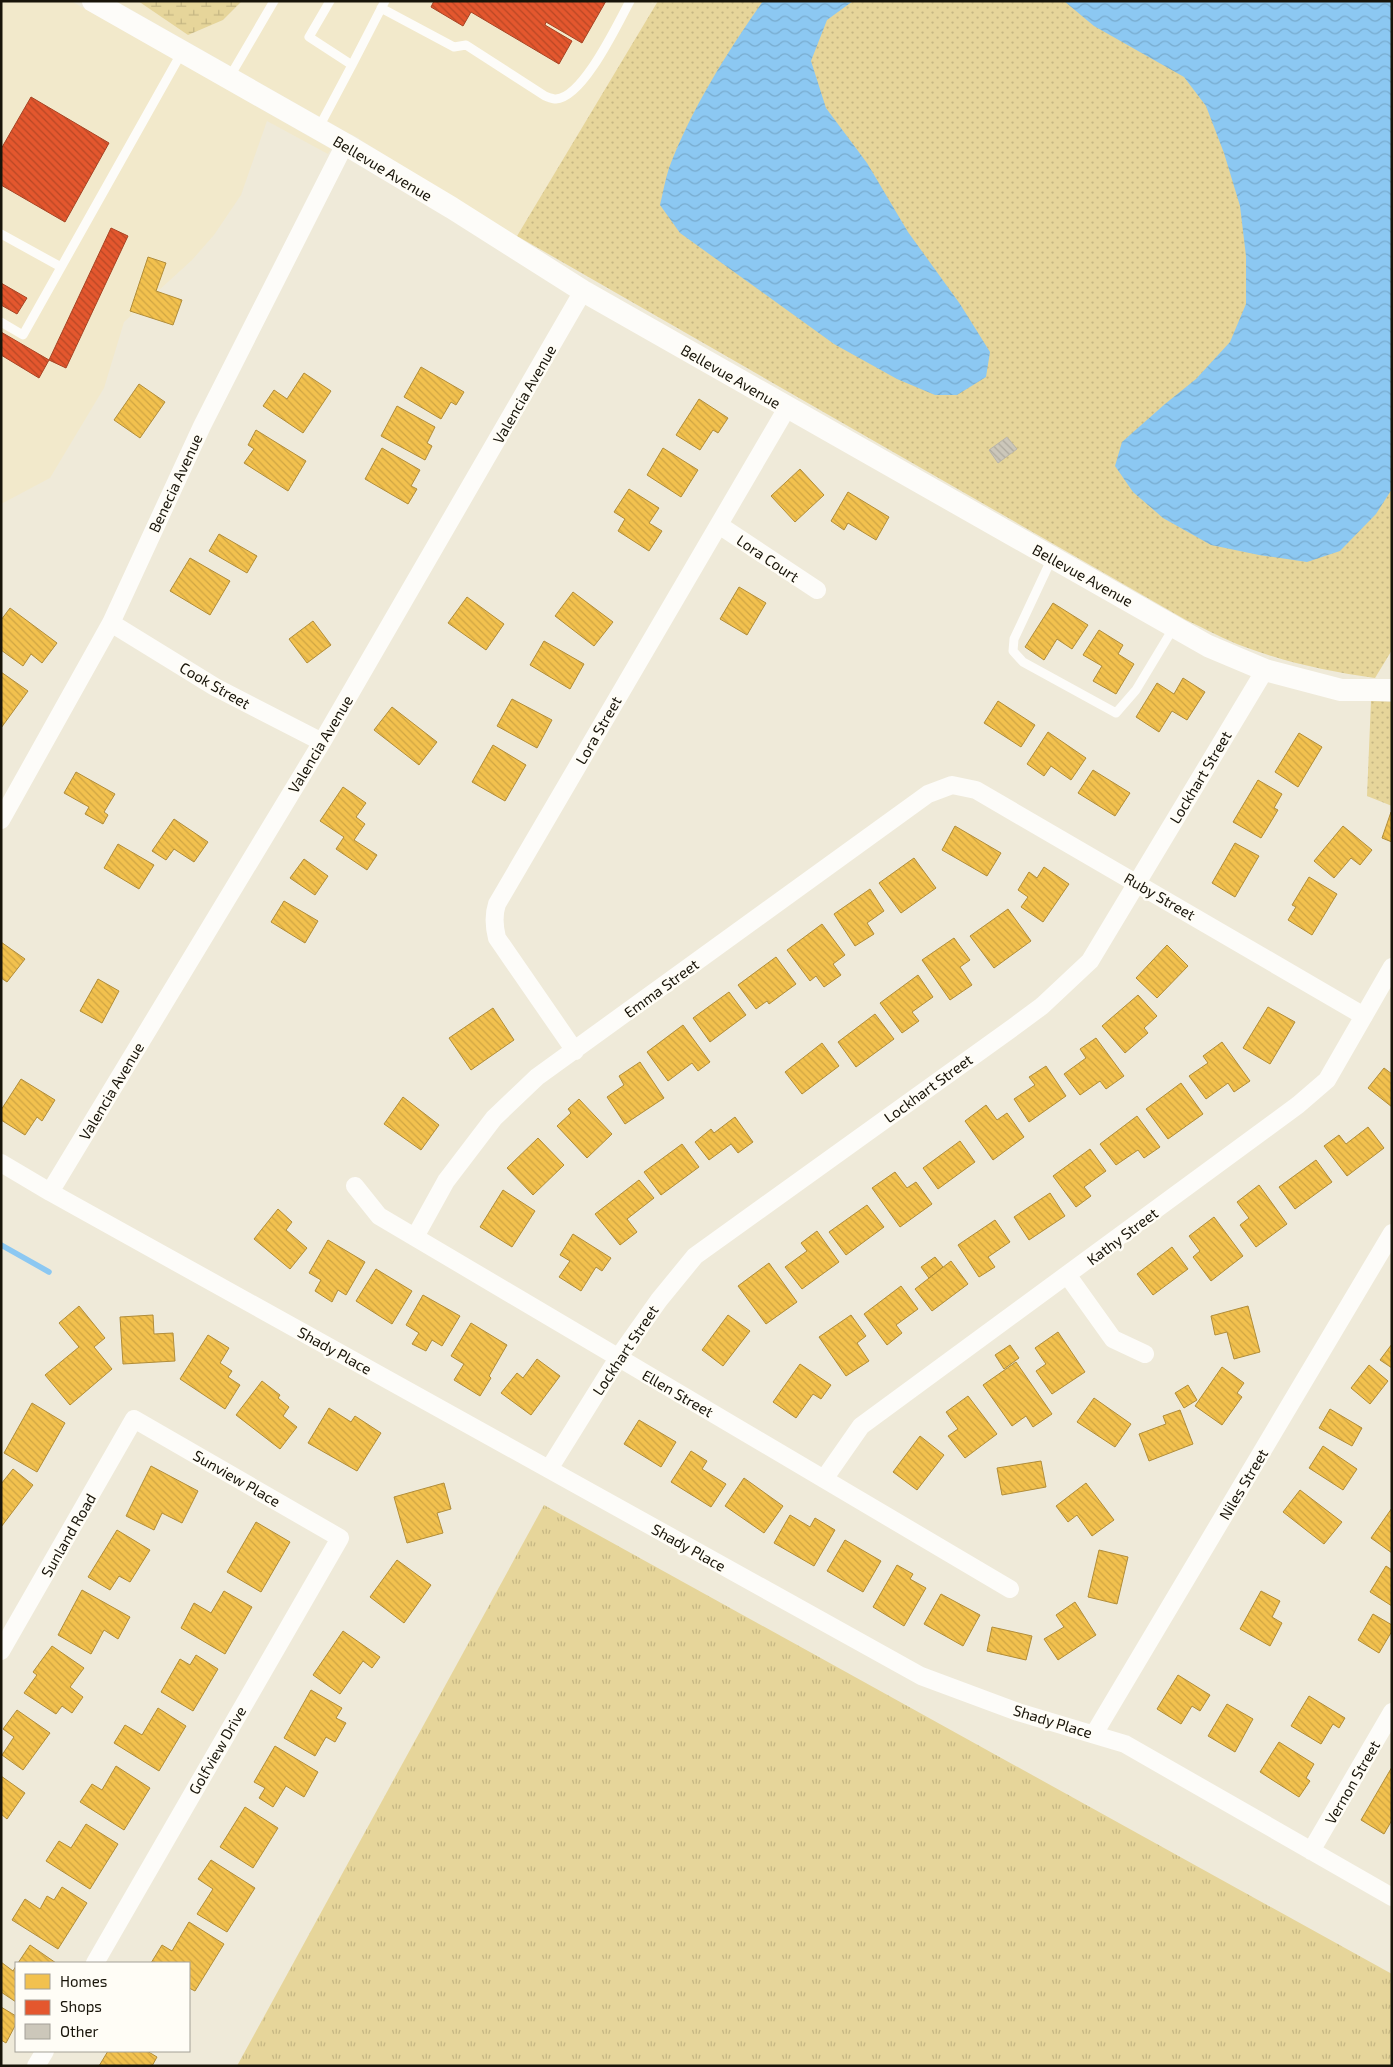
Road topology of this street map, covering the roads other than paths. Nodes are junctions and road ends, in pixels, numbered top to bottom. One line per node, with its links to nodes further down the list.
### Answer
1 (93, 1): 6 (street, Bellevue Avenue)
2 (274, 1): 8 (lane)
3 (330, 1): 7 (lane)
4 (630, 1): 5 (lane)
5 (383, 5): 7 (lane)
6 (182, 52): 8 (street, Bellevue Avenue); 12 (lane)
7 (352, 65): 9 (lane)
8 (229, 78): 9 (street, Bellevue Avenue)
9 (318, 129): 10 (street, Bellevue Avenue)
10 (345, 144): 13 (street, Bellevue Avenue); 19 (street, Benecia Avenue)
11 (1, 234): 12 (lane)
12 (61, 267): 14 (lane)
13 (583, 291): 15 (street, Bellevue Avenue); 23 (street, Valencia Avenue)
14 (1, 322)
15 (787, 408): 16 (street, Lora Street); 17 (street, Bellevue Avenue)
16 (719, 525): 18 (street, Lora Court); 29 (street, Lora Street)
17 (1053, 558): 20 (street, Bellevue Avenue); 20 (lane)
18 (817, 590)
19 (111, 623): 23 (street, Cook Street); 25 (street, Benecia Avenue)
20 (1174, 626): 21 (street, Bellevue Avenue)
21 (1266, 670): 22 (street, Bellevue Avenue); 26 (street, Lockhart Street)
22 (1392, 690)
23 (322, 742): 32 (street, Valencia Avenue)
24 (952, 785): 26 (street, Ruby Street); 29 (street, Emma Street)
25 (1, 820)
26 (1136, 882): 28 (street, Ruby Street); 37 (street, Lockhart Street)
27 (1392, 967): 28 (street, Kathy Street)
28 (1364, 1016): 35 (street, Kathy Street)
29 (575, 1051): 34 (street, Emma Street)
30 (1, 1162): 32 (street, Shady Place)
31 (355, 1186): 34 (street, Ellen Street)
32 (50, 1192): 39 (street, Shady Place)
33 (1392, 1233): 45 (street, Niles Street)
34 (415, 1237): 37 (street, Ellen Street)
35 (1068, 1276): 36 (street); 40 (street, Kathy Street)
36 (1145, 1354)
37 (618, 1358): 39 (street, Lockhart Street); 40 (street, Ellen Street)
38 (134, 1419): 41 (street, Sunview Place); 43 (street, Sunland Road)
39 (549, 1469): 45 (street, Shady Place)
40 (824, 1479): 42 (street, Ellen Street)
41 (340, 1538): 48 (street, Golfview Drive)
42 (1010, 1589)
43 (1, 1651)
44 (1392, 1712): 46 (street, Vernon Street)
45 (1094, 1734): 46 (street, Shady Place)
46 (1311, 1851): 47 (street, Shady Place)
47 (1392, 1898)
48 (96, 1962)
49 (43, 2052): 50 (street)
50 (36, 2066)

